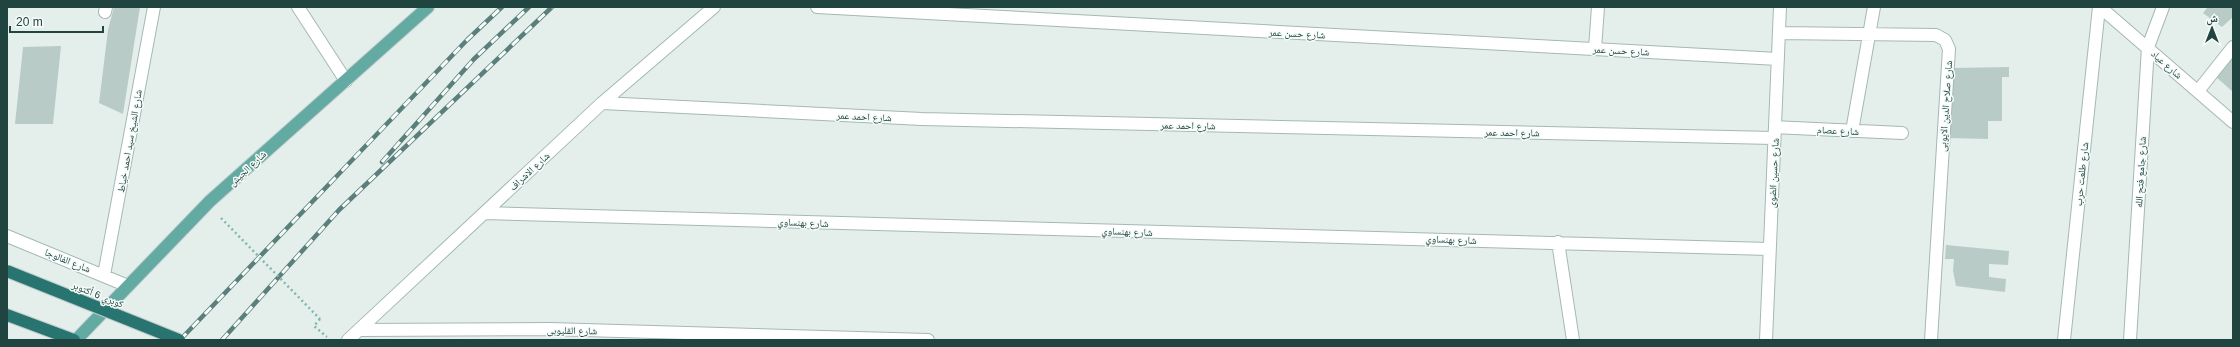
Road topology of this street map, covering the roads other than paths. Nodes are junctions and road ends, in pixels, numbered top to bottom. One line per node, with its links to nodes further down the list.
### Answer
1 (154, 7): 29 (street, شارع الشيخ سيد احمد خياط)
2 (298, 7): 17 (street)
3 (428, 7): 17 (main road, شارع الجيش)
4 (714, 7): 19 (street, شارع الاشراف)
5 (817, 7): 14 (street, شارع حسن عمر)
6 (1598, 7): 14 (street)
7 (1780, 7): 11 (street, شارع حسين الضوى)
8 (1874, 7): 12 (street)
9 (2099, 7): 15 (street, شارع عياد); 41 (street, شارع طلعت حرب)
10 (2163, 7): 15 (street, شارع جامع فتح الله)
11 (1779, 33): 12 (street, شارع صلاح الدين الايوبى); 16 (street, شارع حسين الضوى)
12 (1868, 34): 21 (street); 40 (street, شارع صلاح الدين الايوبى)
13 (2233, 47): 18 (street)
14 (1595, 48): 16 (street, شارع حسن عمر)
15 (2148, 48): 18 (street, شارع عياد); 42 (street, شارع جامع فتح الله)
16 (1778, 59): 22 (street, شارع حسين الضوى)
17 (346, 81): 30 (main road, شارع الجيش)
18 (2198, 91): 20 (street, شارع عياد)
19 (602, 103): 22 (street, شارع احمد عمر); 24 (street, شارع الاشراف)
20 (2233, 122)
21 (1852, 131): 22 (street, شارع عصام); 23 (street, شارع عصام)
22 (1775, 133): 27 (street, شارع حسين الضوى)
23 (1902, 133)
24 (485, 213): 26 (street, شارع بهنساوي); 32 (street, شارع الاشراف)
25 (7, 236): 29 (street, شارع الفالوجا)
26 (1558, 242): 27 (street, شارع بهنساوي); 38 (street)
27 (1770, 248): 39 (street, شارع حسين الضوى)
28 (7, 271): 35 (highway, كوبري 6 أكتوبر, bridge)
29 (104, 275): 30 (street, شارع الفالوجا)
30 (128, 286): 34 (main road, شارع الجيش)
31 (7, 315): 34 (highway)
32 (360, 330): 33 (street, شارع القليوبى); 36 (street, شارع الاشراف)
33 (549, 334): 37 (street, شارع القليوبى)
34 (75, 340)
35 (179, 340)
36 (348, 340)
37 (928, 340)
38 (1574, 340)
39 (1766, 340)
40 (1931, 340)
41 (2064, 340)
42 (2130, 340)

